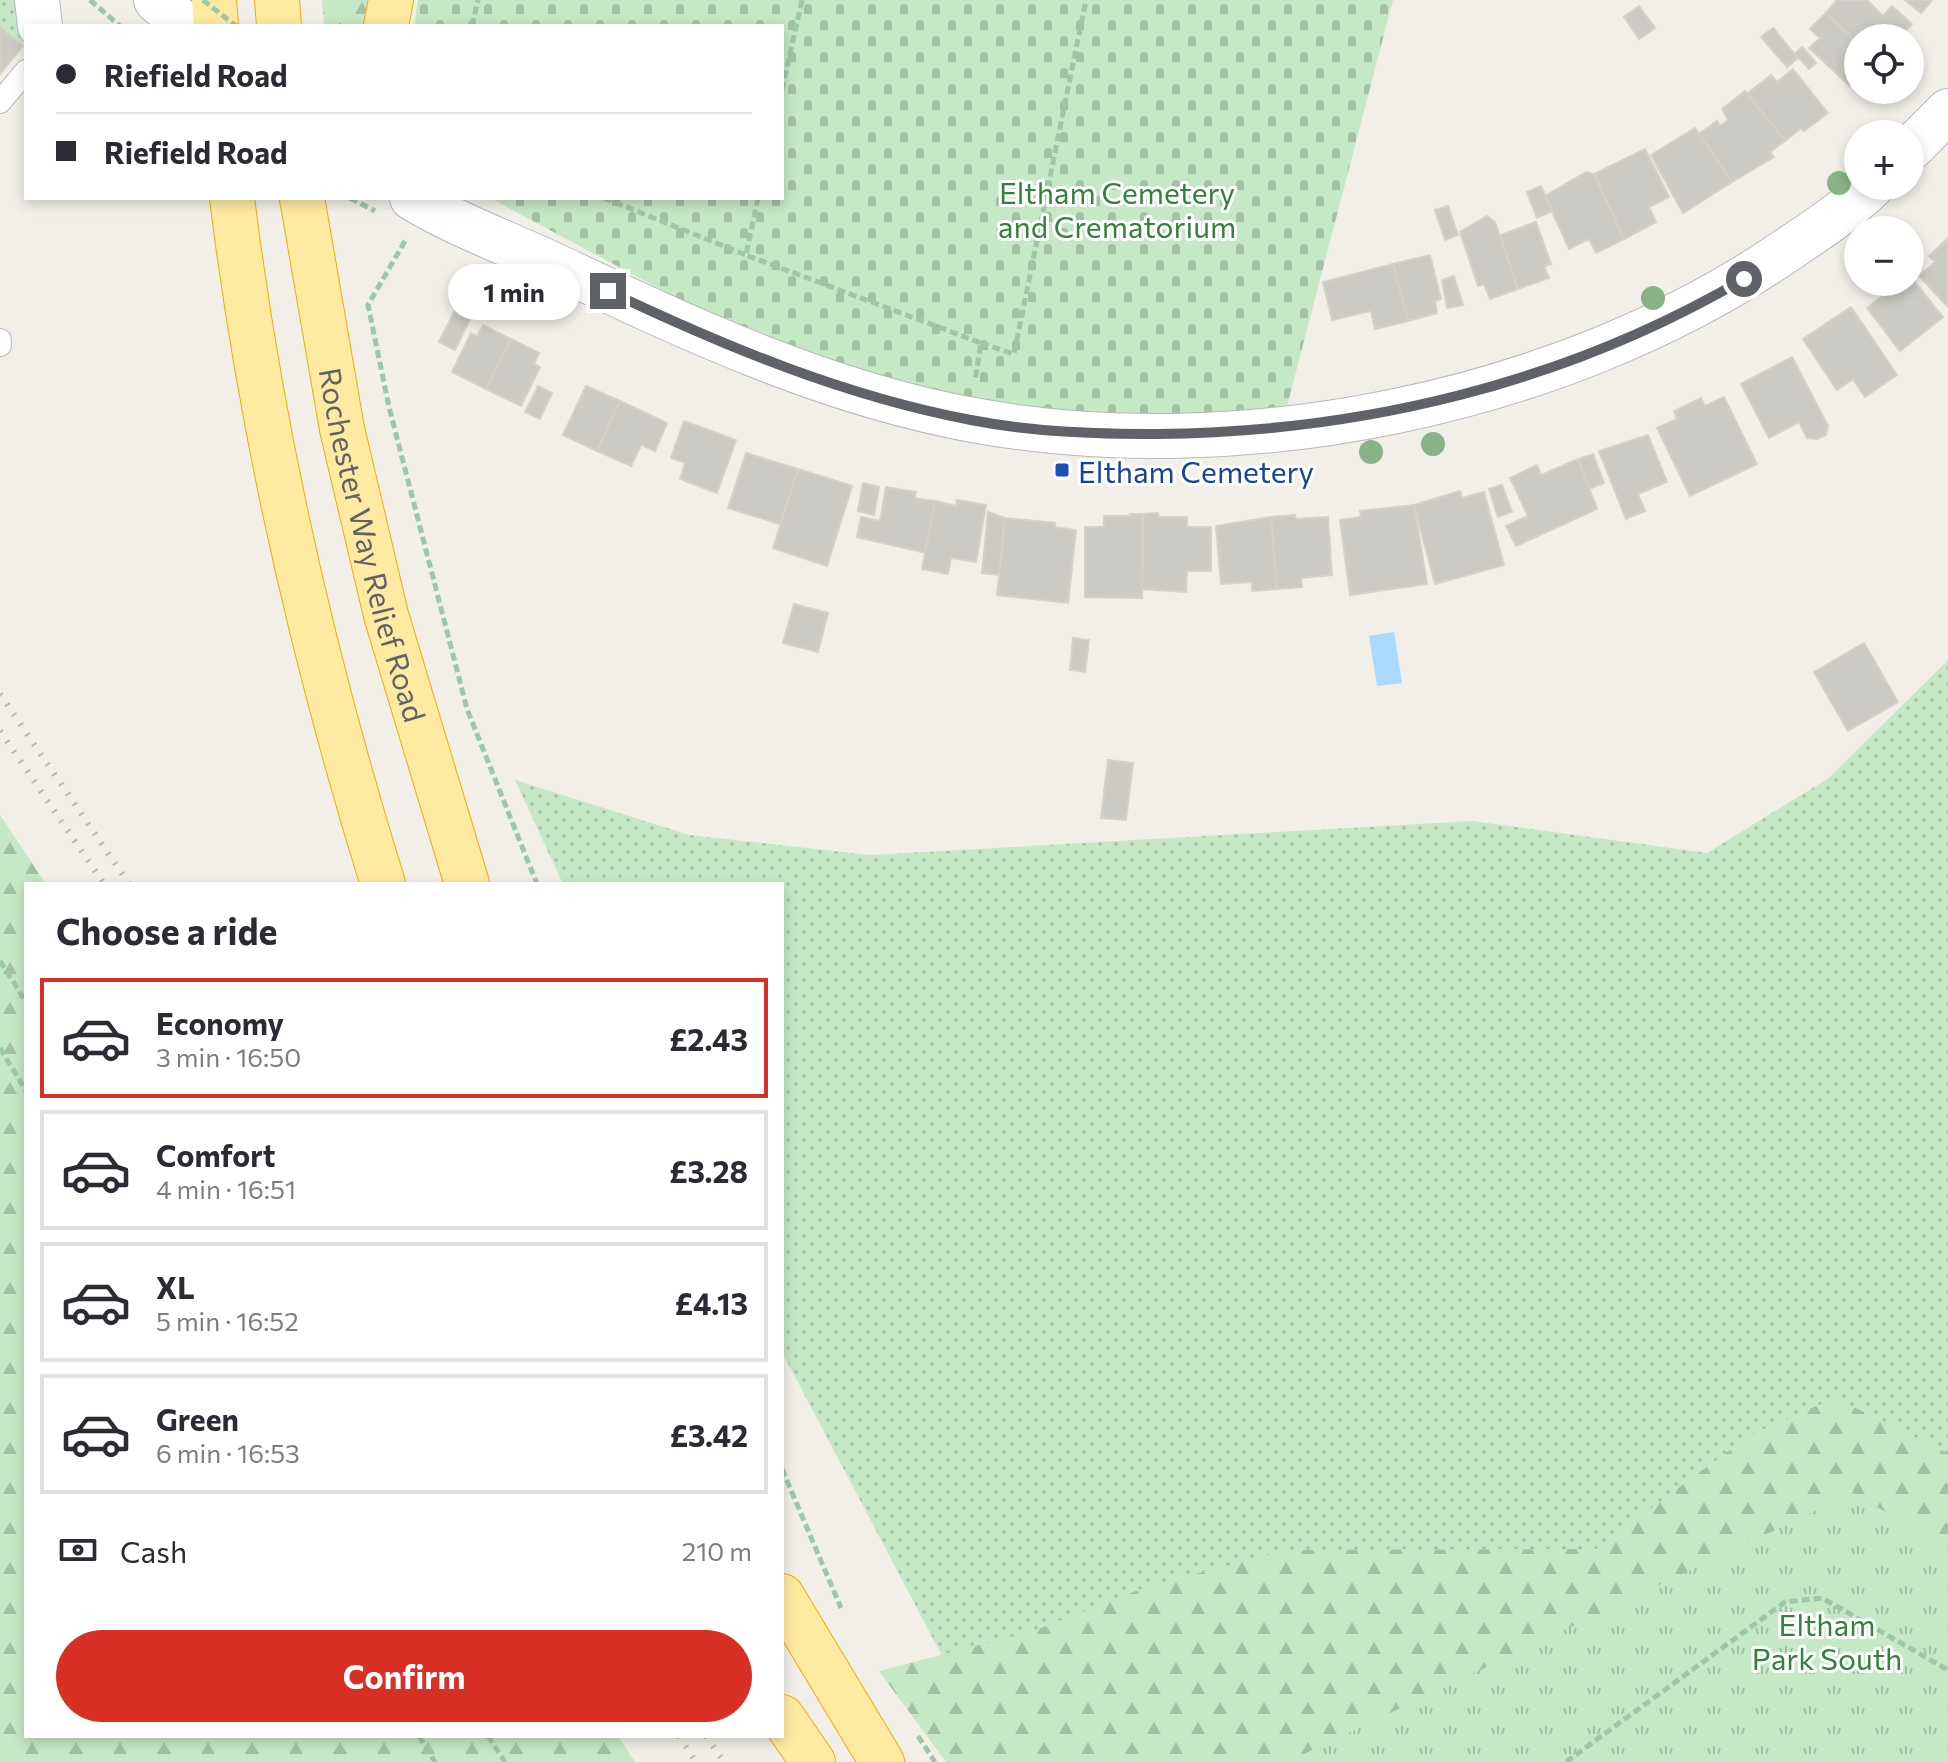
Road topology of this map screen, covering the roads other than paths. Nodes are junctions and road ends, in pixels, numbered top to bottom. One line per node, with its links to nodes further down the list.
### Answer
1 (37, 0): 6 (street)
2 (156, 0): 7 (street)
3 (214, 0): 8 (highway)
4 (277, 0): 9 (highway)
5 (391, 0): 10 (highway)
6 (40, 24)
7 (184, 24)
8 (216, 24)
9 (279, 24)
10 (386, 24)
11 (24, 73): 12 (lane)
12 (0, 102)
13 (1948, 111): 14 (street)
14 (1924, 135)
15 (232, 200): 19 (highway)
16 (302, 200): 20 (highway, Rochester Way Relief Road)
17 (1854, 200): 18 (street)
18 (411, 216)
19 (382, 882)
20 (466, 882)
21 (784, 1599): 24 (highway)
22 (784, 1720): 23 (highway)
23 (813, 1762)
24 (882, 1762)

